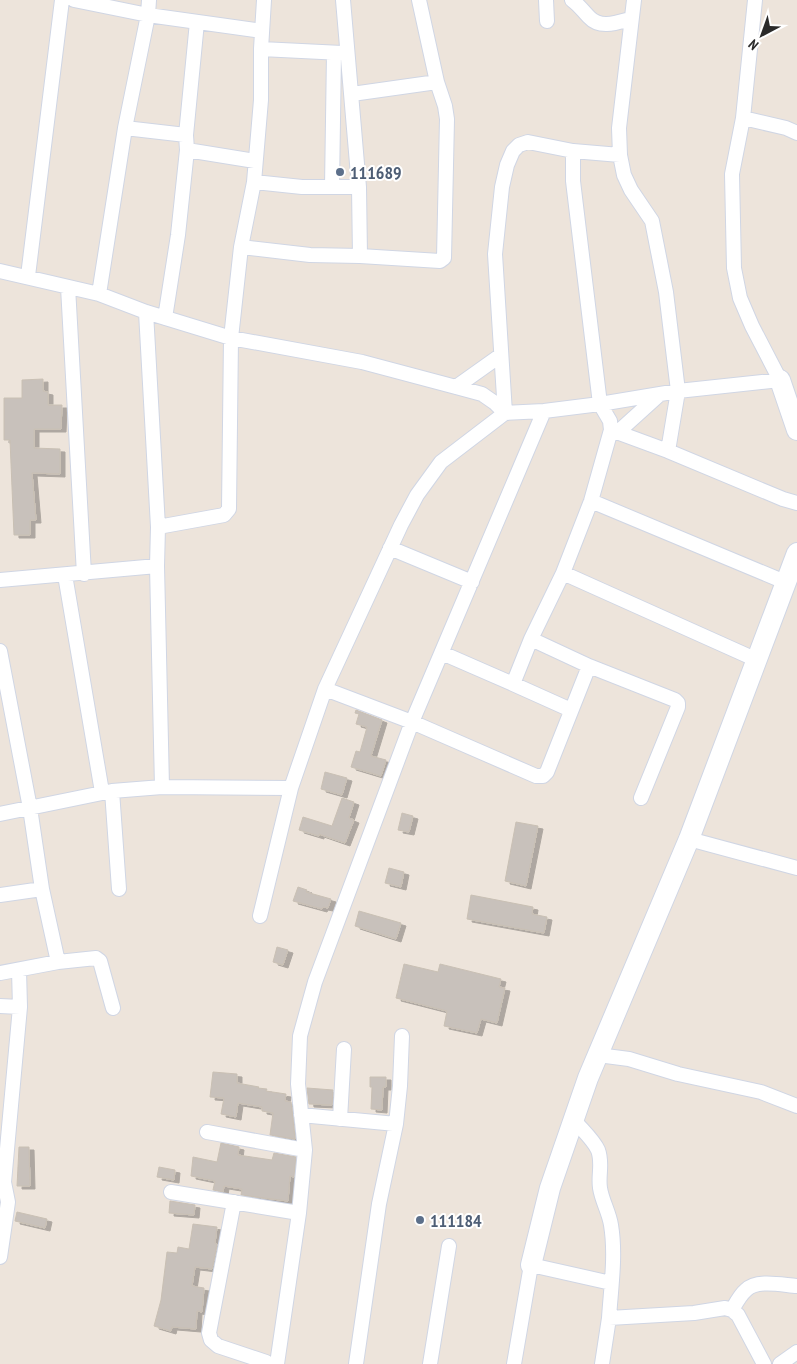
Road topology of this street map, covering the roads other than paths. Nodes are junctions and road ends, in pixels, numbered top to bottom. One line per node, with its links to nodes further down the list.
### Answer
1 (62, 0): 35 (street)
2 (74, 0): 11 (street)
3 (149, 0): 11 (street)
4 (264, 0): 15 (street)
5 (343, 0): 18 (street)
6 (418, 0): 19 (street)
7 (546, 0): 14 (street)
8 (572, 0): 12 (street)
9 (634, 0): 12 (street)
10 (755, 0): 21 (street)
11 (148, 16): 13 (street); 22 (street)
12 (630, 19): 27 (street)
13 (197, 22): 15 (street); 24 (street)
14 (547, 22)
15 (262, 31): 16 (street)
16 (261, 49): 17 (street); 28 (street)
17 (334, 53): 18 (street); 30 (street)
18 (348, 53): 20 (street)
19 (437, 82): 20 (street); 33 (street)
20 (352, 94): 31 (street)
21 (743, 118): 23 (street); 42 (street)
22 (124, 128): 24 (street); 37 (street)
23 (797, 133)
24 (186, 135): 25 (street)
25 (187, 150): 28 (street); 39 (street)
26 (573, 151): 27 (street); 41 (street); 46 (street)
27 (620, 154): 44 (street)
28 (255, 161): 29 (street)
29 (254, 182): 30 (street); 32 (street)
30 (332, 187): 31 (street)
31 (359, 187): 33 (street)
32 (241, 246): 33 (street); 40 (street)
33 (360, 256)
34 (0, 271): 35 (street)
35 (28, 276): 36 (street)
36 (68, 287): 37 (street); 59 (street)
37 (99, 294): 38 (street)
38 (146, 312): 39 (street); 54 (street)
39 (165, 318): 40 (street)
40 (231, 338): 43 (street); 54 (street)
41 (501, 355): 43 (street); 48 (street)
42 (780, 380): 44 (street); 49 (street)
43 (456, 387): 48 (street)
44 (678, 391): 45 (street); 51 (street)
45 (660, 394): 46 (street); 50 (street)
46 (600, 404): 47 (street); 50 (street)
47 (544, 411): 48 (street); 62 (street)
48 (505, 413): 55 (street)
49 (797, 430)
50 (614, 431): 51 (street); 52 (street)
51 (668, 450): 53 (street)
52 (591, 501): 58 (street); 63 (street)
53 (797, 504)
54 (158, 527): 57 (street)
55 (390, 548): 62 (street); 70 (street)
56 (797, 553): 63 (street)
57 (157, 566): 59 (street); 73 (street)
58 (563, 573): 64 (street); 67 (street)
59 (84, 574): 60 (street)
60 (64, 575): 61 (street); 75 (street)
61 (0, 580)
62 (472, 582): 66 (street)
63 (786, 582): 67 (street)
64 (531, 639): 68 (street); 69 (street)
65 (0, 651): 77 (street)
66 (442, 653): 69 (street); 72 (street)
67 (757, 660): 79 (street)
68 (589, 666): 71 (street); 76 (street)
69 (513, 684): 71 (street)
70 (325, 689): 72 (street); 74 (street)
71 (571, 710): 72 (street)
72 (412, 722): 96 (street)
73 (162, 787): 74 (street); 75 (street)
74 (290, 788): 84 (street)
75 (107, 791): 77 (street); 82 (street)
76 (642, 798)
77 (30, 808): 78 (street); 81 (street)
78 (0, 814)
79 (689, 839): 80 (street); 93 (street)
80 (797, 868)
81 (42, 889): 83 (street); 85 (street)
82 (119, 890)
83 (0, 895)
84 (260, 916)
85 (58, 962): 86 (street); 90 (street)
86 (19, 970): 87 (street); 89 (street)
87 (0, 973)
88 (0, 1006): 89 (street)
89 (20, 1007): 94 (street)
90 (113, 1008)
91 (402, 1036): 99 (street)
92 (344, 1049): 97 (street)
93 (598, 1055): 95 (street); 98 (street)
94 (6, 1101): 102 (street)
95 (797, 1106)
96 (301, 1115): 97 (street); 101 (street)
97 (340, 1119): 99 (street)
98 (574, 1120): 108 (street); 109 (street)
99 (396, 1124): 115 (street)
100 (207, 1132): 101 (street)
101 (305, 1150): 105 (street)
102 (2, 1182): 107 (street)
103 (170, 1192): 104 (street)
104 (234, 1202): 105 (street); 114 (street)
105 (299, 1213): 114 (street)
106 (449, 1246): 116 (street)
107 (0, 1257)
108 (531, 1265): 109 (street); 117 (street)
109 (611, 1283): 112 (street)
110 (797, 1286): 111 (street)
111 (732, 1310): 112 (street); 119 (street)
112 (609, 1318): 118 (street)
113 (797, 1352): 120 (street)
114 (272, 1363)
115 (356, 1364)
116 (430, 1364)
117 (514, 1364)
118 (602, 1364)
119 (764, 1364)
120 (780, 1364)

